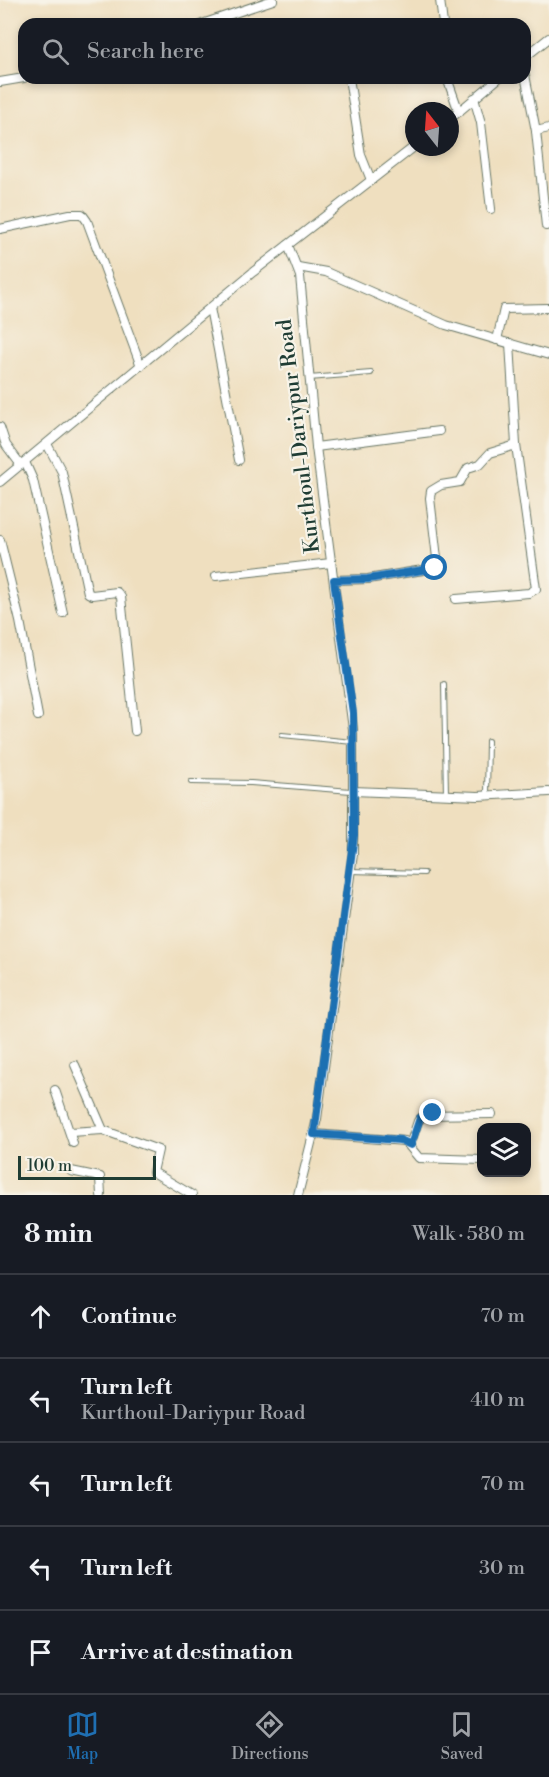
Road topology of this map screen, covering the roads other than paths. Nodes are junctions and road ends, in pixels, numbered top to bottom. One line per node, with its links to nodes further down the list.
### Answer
1 (273, 0): 3 (street)
2 (440, 0): 4 (street)
3 (220, 18)
4 (442, 18)
5 (549, 38): 6 (street)
6 (531, 52)
7 (18, 79): 8 (street)
8 (0, 82)
9 (350, 84): 19 (street)
10 (449, 84): 14 (street)
11 (492, 84): 13 (street)
12 (527, 84): 17 (street)
13 (474, 98): 15 (street); 20 (street)
14 (455, 102)
15 (459, 112)
16 (549, 128): 17 (street)
17 (536, 131): 21 (street)
18 (405, 154): 19 (street)
19 (371, 180): 23 (street)
20 (491, 209)
21 (546, 226)
22 (0, 229): 30 (street)
23 (288, 245): 24 (street, Kurthoul-Dariypur Road); 25 (street)
24 (298, 267): 27 (street); 32 (street, Kurthoul-Dariypur Road)
25 (210, 308): 30 (street); 38 (street)
26 (549, 308): 27 (street)
27 (497, 340): 28 (street)
28 (510, 344): 29 (street); 36 (street)
29 (549, 355)
30 (141, 366): 35 (street)
31 (371, 373): 32 (lane)
32 (308, 378): 37 (street, Kurthoul-Dariypur Road)
33 (0, 427): 39 (street)
34 (439, 431): 37 (street)
35 (47, 444): 39 (street); 49 (street)
36 (516, 445): 44 (street); 45 (street)
37 (316, 447): 42 (street, Kurthoul-Dariypur Road)
38 (239, 460)
39 (23, 463): 40 (street); 46 (street)
40 (0, 482)
41 (0, 540): 48 (street)
42 (331, 562): 43 (street); 44 (street, Kurthoul-Dariypur Road)
43 (216, 576)
44 (334, 580): 52 (street, Kurthoul-Dariypur Road)
45 (456, 599)
46 (63, 613)
47 (444, 684): 56 (lane)
48 (38, 716)
49 (135, 731)
50 (282, 735): 52 (lane)
51 (488, 741): 57 (lane)
52 (353, 742): 54 (street, Kurthoul-Dariypur Road)
53 (191, 782): 54 (lane)
54 (353, 791): 56 (street); 58 (street, Kurthoul-Dariypur Road)
55 (549, 792): 57 (street)
56 (446, 795): 57 (street)
57 (487, 795)
58 (350, 871): 59 (lane); 65 (street, Kurthoul-Dariypur Road)
59 (424, 873)
60 (75, 1065): 63 (street)
61 (55, 1090): 64 (street)
62 (492, 1114): 67 (street)
63 (103, 1130): 64 (street); 71 (street)
64 (70, 1132): 66 (street)
65 (314, 1134): 67 (street); 72 (street, Kurthoul-Dariypur Road)
66 (73, 1143)
67 (411, 1145): 68 (street)
68 (477, 1160)
69 (71, 1171): 70 (street)
70 (101, 1195)
71 (192, 1195)
72 (298, 1195)

